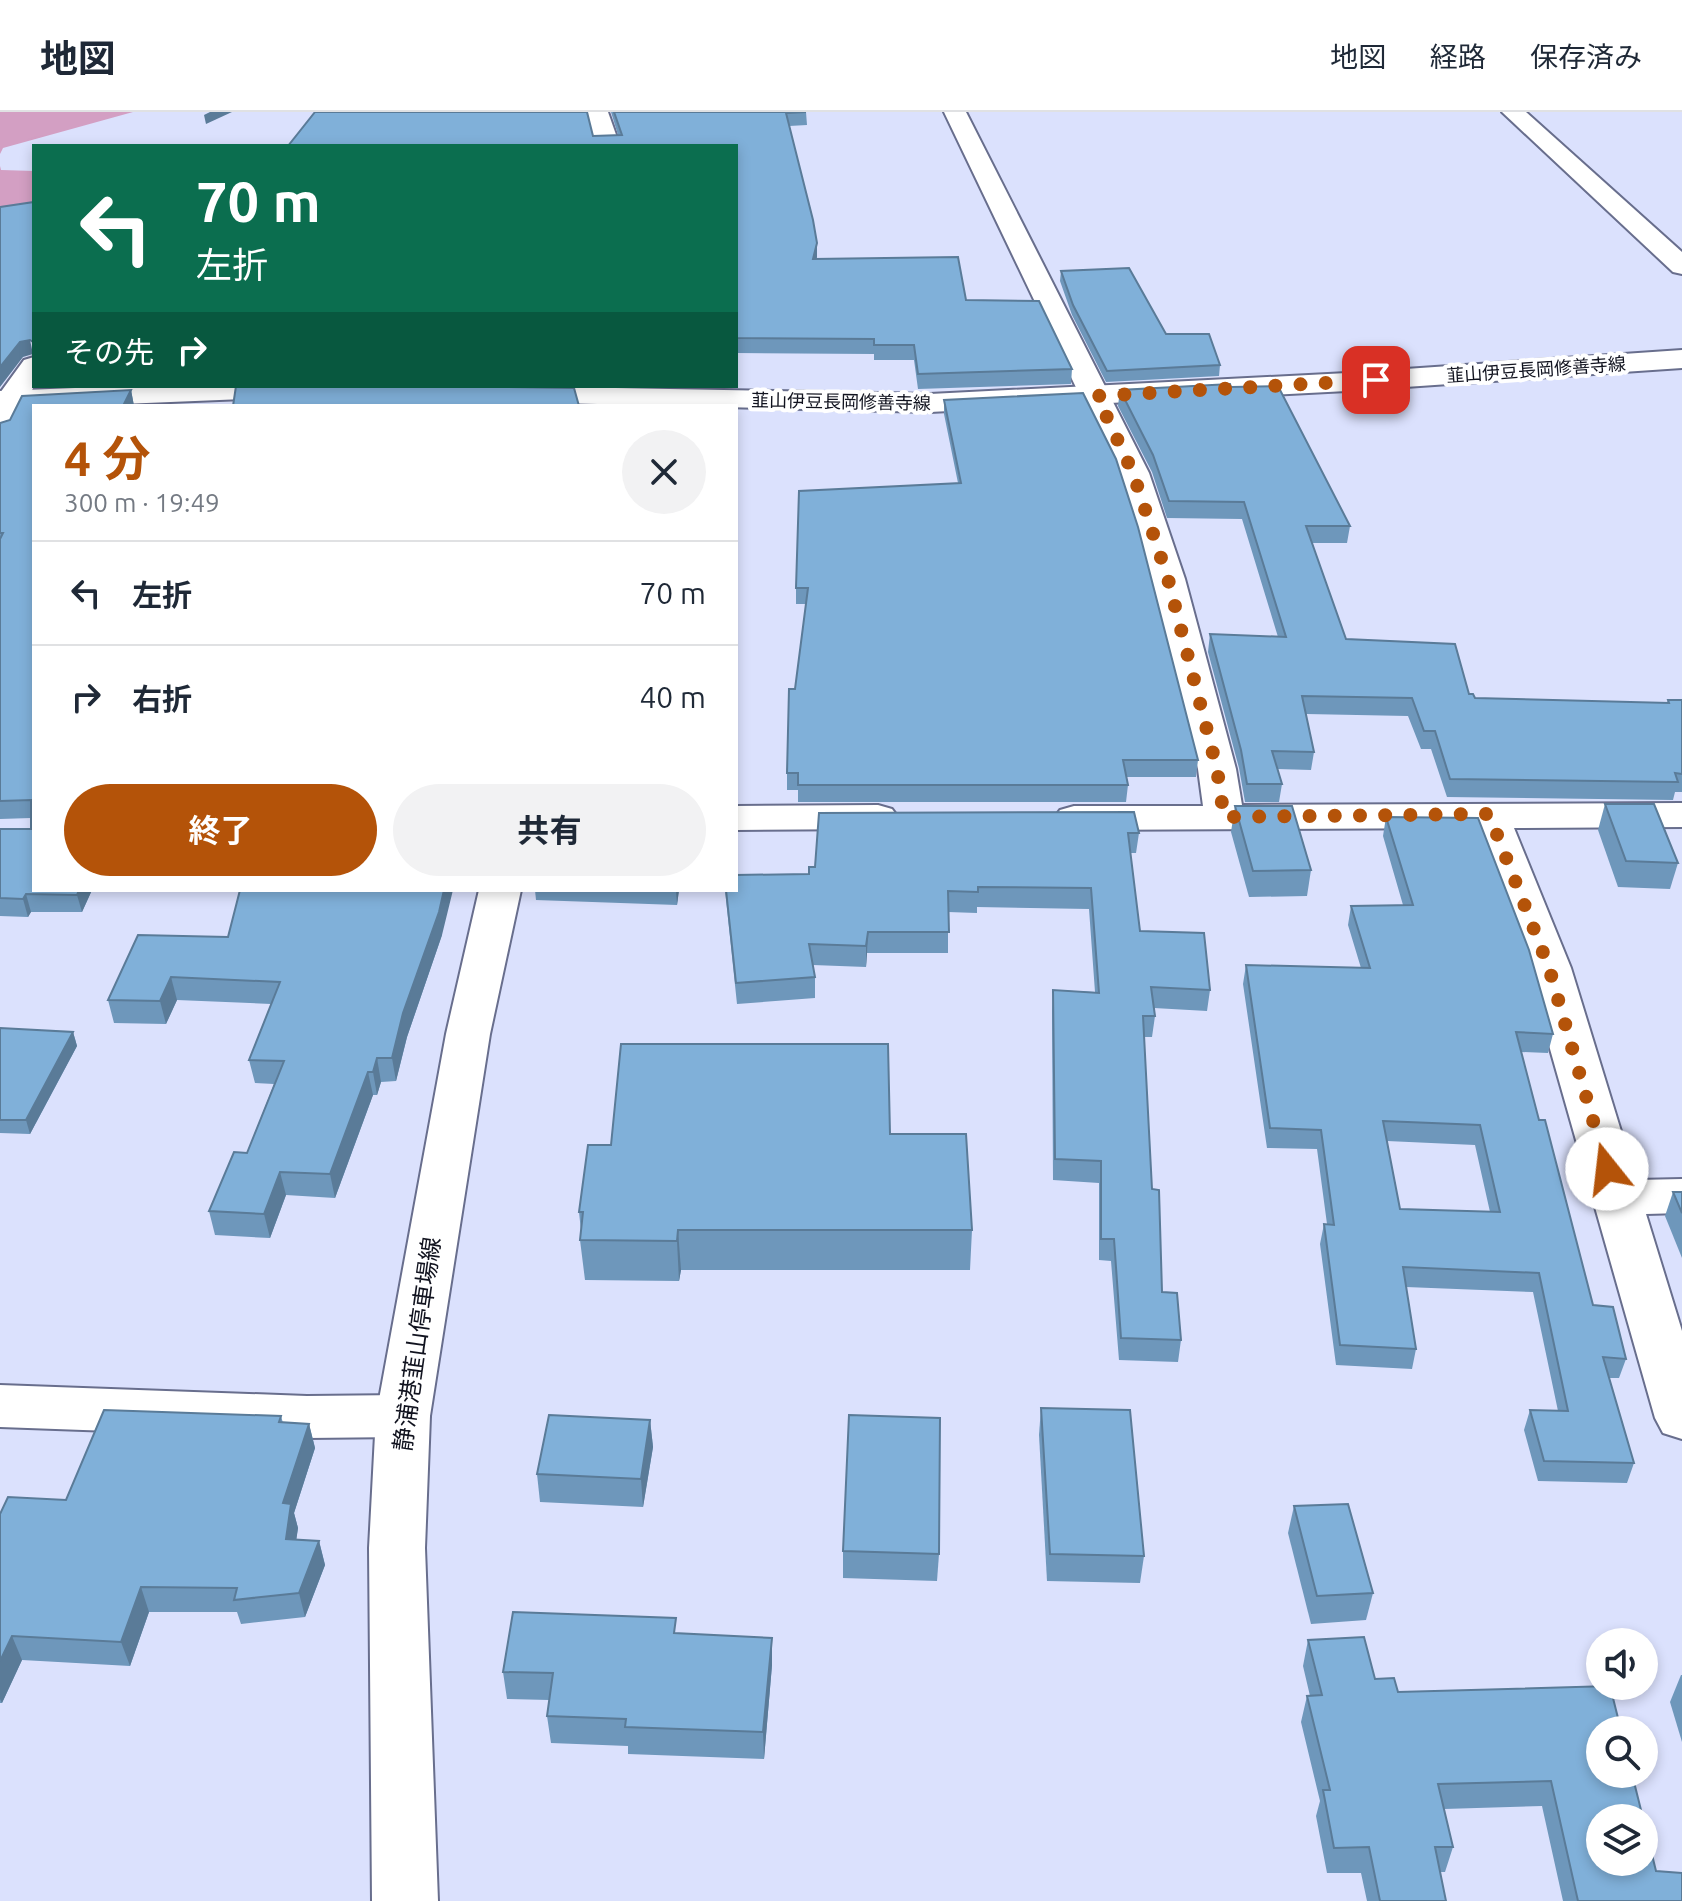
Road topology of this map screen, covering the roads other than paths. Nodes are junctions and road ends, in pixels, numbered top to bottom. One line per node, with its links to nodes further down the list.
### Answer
1 (597, 112): 4 (street)
2 (955, 112): 11 (street)
3 (1513, 112): 5 (street)
4 (607, 144)
5 (1682, 266)
6 (1682, 359): 11 (street, 韮山伊豆長岡修善寺線)
7 (32, 368): 12 (street)
8 (314, 388): 12 (street)
9 (487, 392): 10 (street, 韮山伊豆長岡修善寺線)
10 (627, 396): 11 (street, 韮山伊豆長岡修善寺線)
11 (1097, 396): 17 (street)
12 (5, 399): 13 (street)
13 (0, 428)
14 (1489, 814): 15 (street); 17 (street); 22 (street)
15 (1682, 815)
16 (918, 817): 18 (street)
17 (1224, 817): 19 (street)
18 (738, 818)
19 (1042, 818)
20 (500, 892): 24 (street, 静浦港韮山停車場線)
21 (1682, 1196): 22 (street)
22 (1615, 1197): 25 (street)
23 (0, 1406): 24 (street)
24 (403, 1416): 26 (street, 静浦港韮山停車場線)
25 (1682, 1418)
26 (405, 1901)

